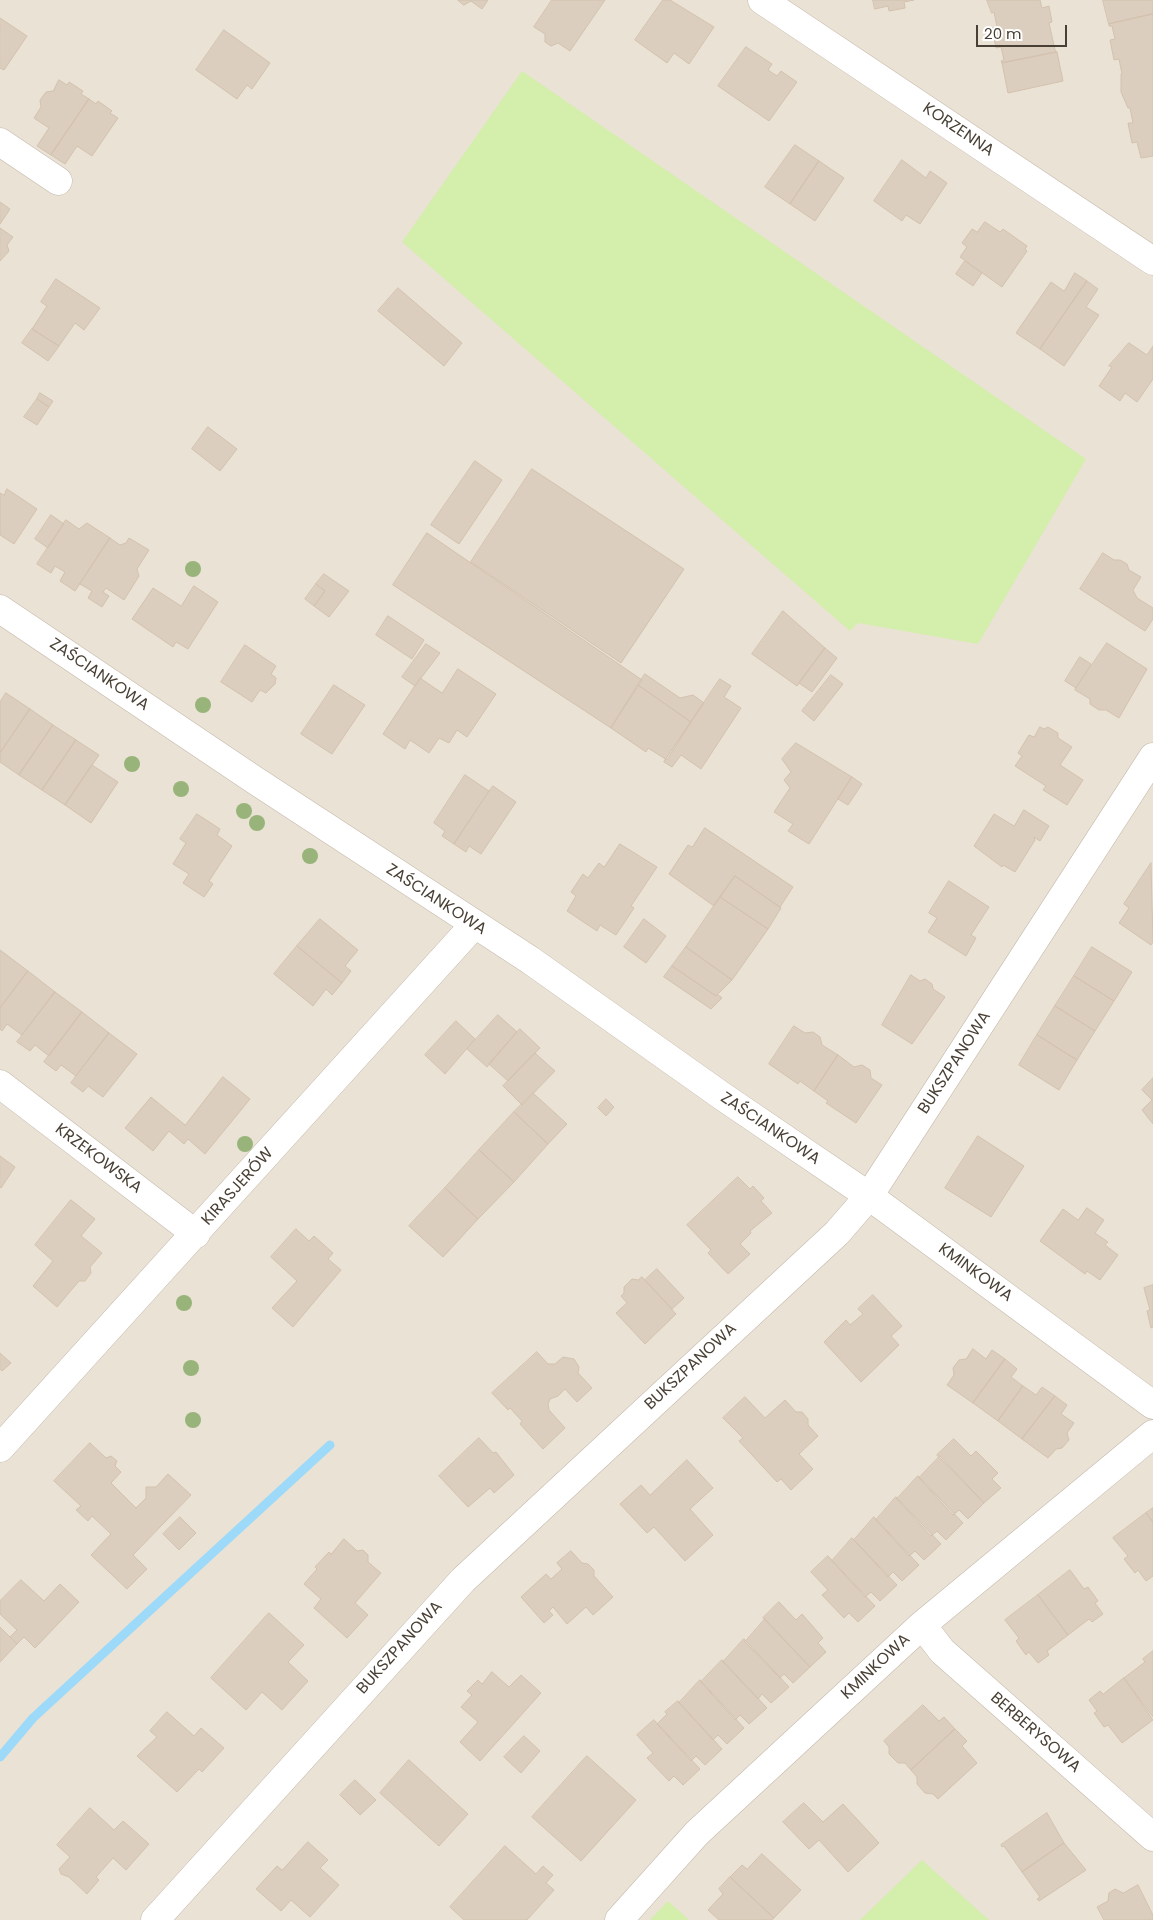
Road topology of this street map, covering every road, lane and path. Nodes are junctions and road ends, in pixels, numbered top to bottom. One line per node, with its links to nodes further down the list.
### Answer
1 (762, 0): 4 (street, KORZENNA)
2 (0, 142): 3 (street)
3 (58, 181)
4 (1153, 261)
5 (0, 609): 7 (street, ZAŚCIANKOWA)
6 (1153, 757): 9 (street, BUKSZPANOWA)
7 (474, 925): 9 (street, ZAŚCIANKOWA); 10 (street, KIRASJERÓW)
8 (0, 1084): 10 (street, KRZEKOWSKA)
9 (869, 1196): 11 (street, KMINKOWA); 16 (street, BUKSZPANOWA)
10 (196, 1234): 13 (street, KIRASJERÓW)
11 (1153, 1404)
12 (1153, 1434): 14 (street, KMINKOWA)
13 (0, 1448)
14 (922, 1625): 15 (street, BERBERYSOWA); 17 (street, KMINKOWA)
15 (1153, 1837)
16 (156, 1920)
17 (619, 1920)

